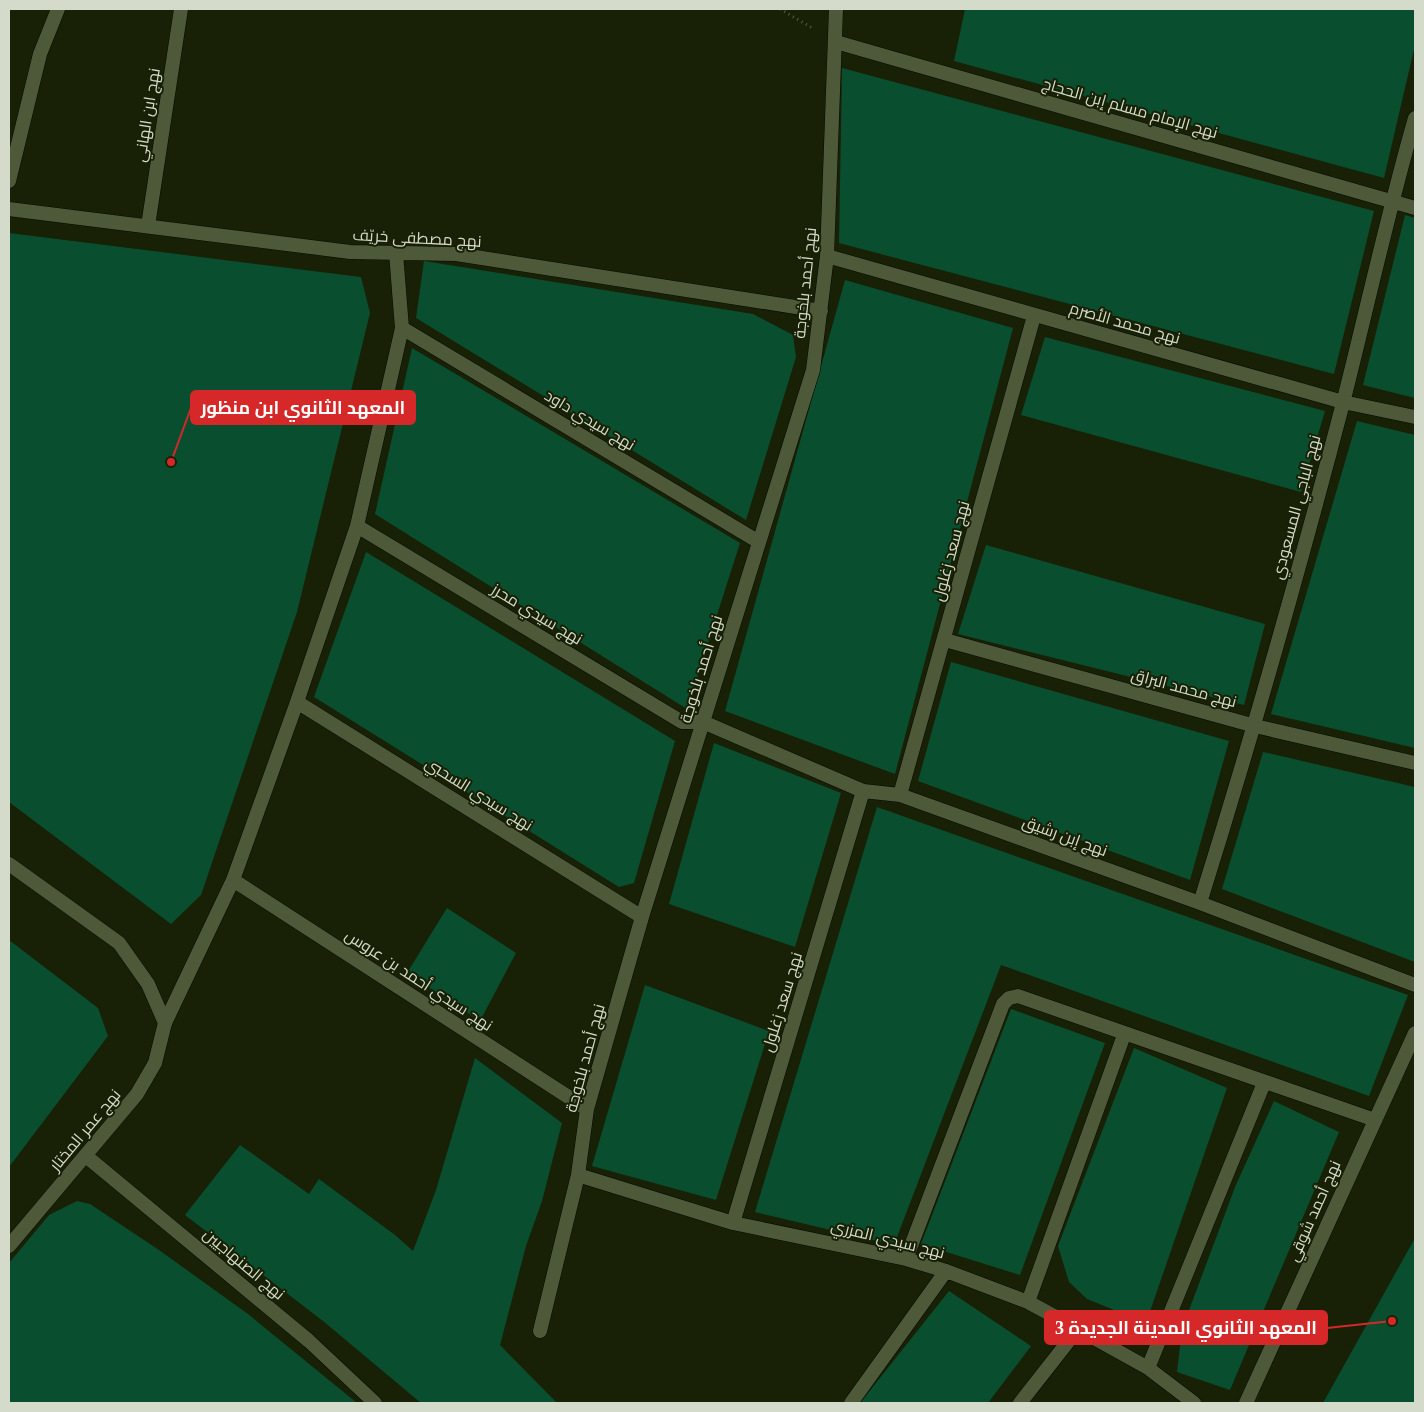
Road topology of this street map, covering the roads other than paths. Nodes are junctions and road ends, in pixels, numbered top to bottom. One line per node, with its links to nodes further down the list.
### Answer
1 (58, 9): 6 (street)
2 (181, 9): 10 (street, نهج ابن الهاني)
3 (836, 9): 4 (street, نهج أحمد بلخوجة)
4 (836, 42): 7 (street, نهج اﻹمام مسلم إبن الحجاج); 12 (street, نهج أحمد بلخوجة)
5 (1415, 118): 7 (street, نهج الباجي المسعودي)
6 (9, 181)
7 (1391, 201): 8 (street, نهج اﻹمام مسلم إبن الحجاج); 16 (street, نهج الباجي المسعودي)
8 (1415, 208)
9 (9, 209): 10 (street, نهج مصطفى خريّف)
10 (148, 226): 11 (street, نهج مصطفى خريّف)
11 (396, 253): 13 (street, نهج مصطفى خريّف); 15 (street, نهج عمر المختار)
12 (827, 256): 13 (street, نهج أحمد بلخوجة); 14 (street, نهج محمد الأصرم)
13 (822, 311): 19 (street, نهج أحمد بلخوجة)
14 (1034, 316): 16 (street, نهج محمد الأصرم); 20 (street, نهج سعد زغلول)
15 (402, 328): 18 (street, نهج عمر المختار); 19 (street, نهج سيدي داود)
16 (1343, 402): 17 (street, نهج محمد الأصرم); 23 (street, نهج الباجي المسعودي)
17 (1415, 417)
18 (357, 526): 21 (street, نهج عمر المختار); 22 (street, نهج سيدي محرز)
19 (759, 542): 22 (street, نهج أحمد بلخوجة)
20 (944, 640): 23 (street, نهج محمد البراق); 26 (street, نهج سعد زغلول)
21 (297, 702): 28 (street, نهج عمر المختار); 30 (street, نهج سيدي السحبي)
22 (703, 722): 25 (street, نهج إبن رشيق); 30 (street, نهج أحمد بلخوجة)
23 (1255, 726): 24 (street, نهج محمد البراق); 29 (street, نهج الباجي المسعودي)
24 (1415, 763)
25 (863, 791): 26 (street, نهج إبن رشيق); 40 (street, نهج سعد زغلول)
26 (900, 795): 29 (street, نهج إبن رشيق)
27 (9, 864): 32 (street)
28 (233, 880): 32 (street, نهج عمر المختار); 36 (street, نهج سيدي أحمد بن عروس)
29 (1200, 903): 31 (street, نهج إبن رشيق)
30 (642, 917): 36 (street, نهج أحمد بلخوجة)
31 (1415, 986)
32 (165, 1023): 38 (street, نهج عمر المختار)
33 (1415, 1033): 37 (street, نهج أحمد شوقي)
34 (1124, 1035): 35 (street); 42 (street); 44 (street)
35 (1264, 1083): 37 (street); 47 (street)
36 (587, 1109): 39 (street, نهج أحمد بلخوجة)
37 (1375, 1120): 52 (street, نهج أحمد شوقي)
38 (86, 1156): 41 (street, نهج عمر المختار); 48 (street, نهج الصنهاجيين)
39 (578, 1175): 40 (street, نهج سيدي المزري); 46 (street, نهج أحمد بلخوجة)
40 (733, 1223): 42 (street, نهج سيدي المزري)
41 (9, 1246)
42 (906, 1259): 43 (street, نهج سيدي المزري)
43 (946, 1272): 44 (street, نهج سيدي المزري); 49 (street)
44 (1028, 1302): 45 (street, نهج سيدي المزري)
45 (1078, 1329): 47 (street, نهج سيدي المزري); 50 (street)
46 (540, 1331)
47 (1148, 1368): 51 (street, نهج سيدي المزري)
48 (375, 1403)
49 (851, 1403)
50 (1020, 1403)
51 (1194, 1403)
52 (1246, 1403)

